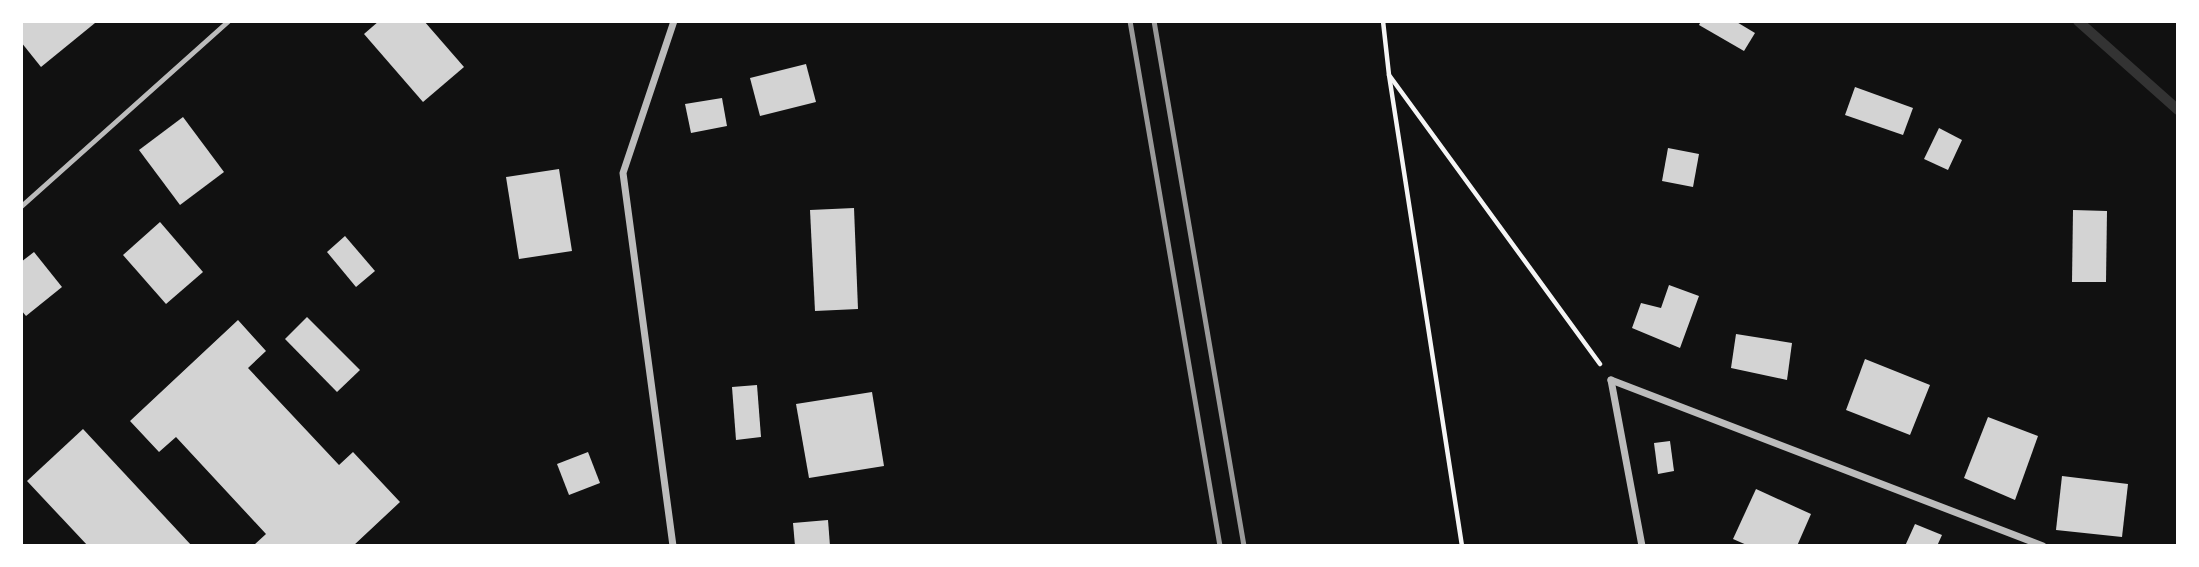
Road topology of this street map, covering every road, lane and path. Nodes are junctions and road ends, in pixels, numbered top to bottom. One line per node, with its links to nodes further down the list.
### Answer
1 (229, 21): 5 (lane)
2 (674, 21): 7 (street)
3 (1383, 21): 4 (path)
4 (1389, 75): 6 (path); 8 (path)
5 (21, 207)
6 (1611, 380): 9 (street); 10 (street)
7 (674, 546)
8 (1462, 546)
9 (1643, 546)
10 (2043, 546)

